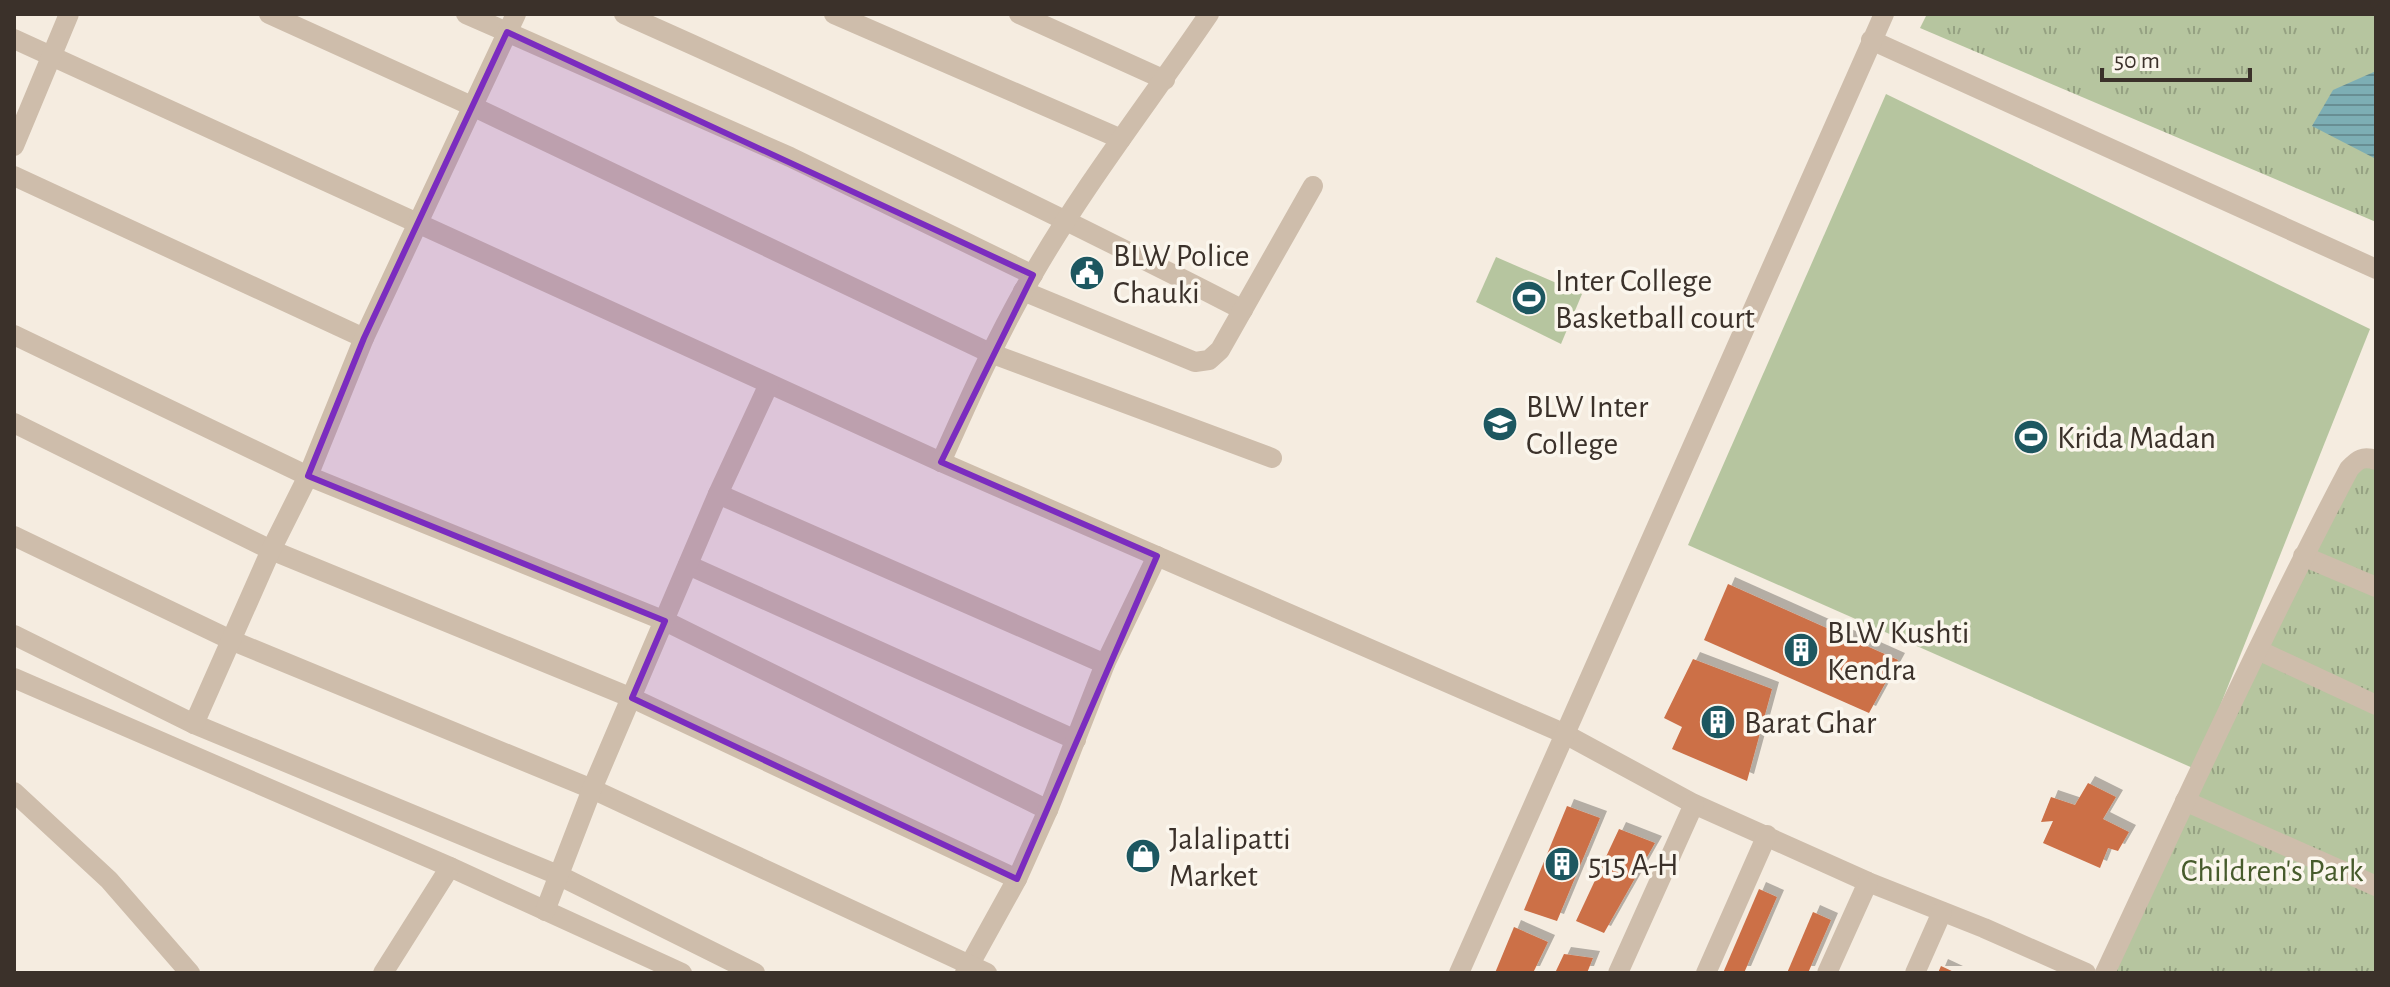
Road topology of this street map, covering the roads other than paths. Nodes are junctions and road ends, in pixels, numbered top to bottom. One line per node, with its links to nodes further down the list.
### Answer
1 (69, 14): 12 (street)
2 (269, 14): 14 (street)
3 (466, 14): 9 (street)
4 (624, 14): 19 (street)
5 (834, 14): 15 (street)
6 (1019, 14): 13 (street)
7 (1884, 14): 11 (street)
8 (1204, 15): 13 (street)
9 (512, 23): 14 (street); 22 (street)
10 (14, 39): 12 (street)
11 (1871, 40): 21 (street); 49 (street)
12 (51, 56): 16 (street); 20 (street)
13 (1165, 80): 15 (street)
14 (474, 107): 20 (street); 26 (street)
15 (1121, 139): 19 (street)
16 (14, 146)
17 (14, 176): 25 (street)
18 (1313, 186): 23 (street)
19 (1067, 219): 22 (street); 23 (street)
20 (418, 225): 25 (street); 27 (street)
21 (2376, 269)
22 (1028, 283): 23 (street); 26 (street)
23 (1243, 310)
24 (14, 335): 32 (street)
25 (364, 338): 32 (street)
26 (990, 353): 29 (street); 31 (street)
27 (769, 384): 31 (street); 33 (street)
28 (14, 423): 35 (street)
29 (1272, 458)
30 (2376, 460): 37 (street)
31 (941, 462): 36 (street)
32 (308, 476): 35 (street); 40 (street)
33 (718, 494): 38 (street); 44 (street)
34 (14, 536): 42 (street)
35 (271, 550): 42 (street); 46 (street)
36 (1157, 556): 44 (street); 49 (street)
37 (2303, 556): 39 (street); 43 (street)
38 (688, 565): 40 (street); 50 (street)
39 (2376, 587)
40 (665, 621): 46 (street); 55 (street)
41 (14, 635): 48 (street)
42 (233, 641): 48 (street); 51 (street)
43 (2258, 650): 47 (street); 53 (street)
44 (1105, 664): 50 (street)
45 (14, 678): 57 (street)
46 (632, 698): 51 (street); 59 (street)
47 (2376, 705)
48 (194, 724): 58 (street)
49 (1563, 733): 54 (street); 70 (street)
50 (1076, 740): 55 (street)
51 (592, 789): 58 (street); 65 (street)
52 (14, 792): 66 (street)
53 (2185, 801): 61 (street); 77 (street)
54 (1694, 804): 56 (street); 71 (street)
55 (1048, 810): 59 (street)
56 (1767, 835): 60 (street); 72 (street)
57 (450, 867): 62 (street); 67 (street)
58 (558, 875): 62 (street); 69 (street)
59 (1017, 879): 65 (street)
60 (1868, 882): 63 (street); 73 (street)
61 (2376, 886)
62 (545, 911): 68 (street)
63 (1942, 912): 64 (street); 74 (street)
64 (2041, 953): 75 (street); 76 (street)
65 (974, 971)
66 (190, 973)
67 (383, 973)
68 (682, 973)
69 (755, 973)
70 (1459, 973)
71 (1618, 973)
72 (1706, 973)
73 (1827, 973)
74 (1915, 973)
75 (2032, 973)
76 (2086, 973)
77 (2105, 973)

